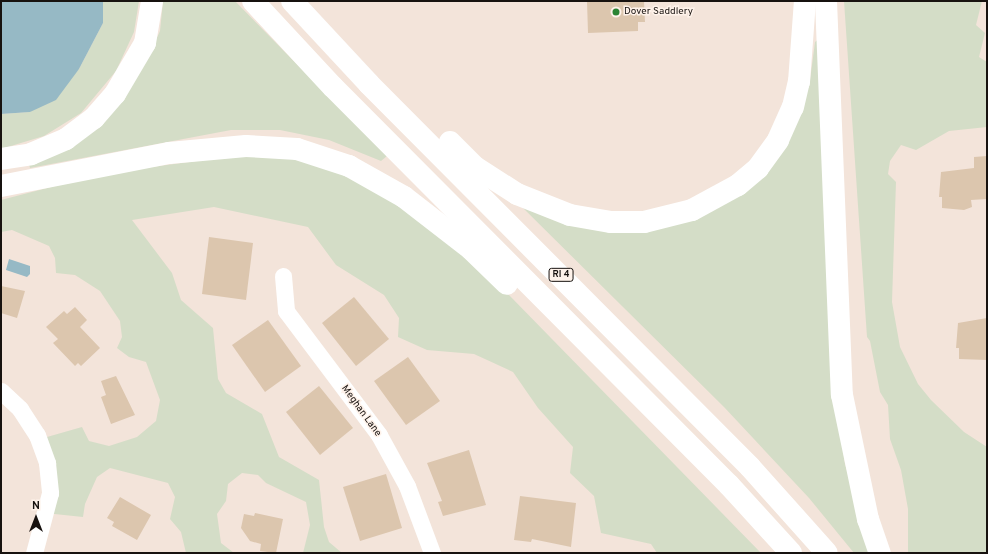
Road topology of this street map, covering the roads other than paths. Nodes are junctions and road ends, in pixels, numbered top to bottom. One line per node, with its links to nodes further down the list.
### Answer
1 (152, 1): 7 (highway)
2 (253, 1): 11 (highway)
3 (292, 1): 15 (highway, RI 4)
4 (308, 1): 5 (highway)
5 (805, 1)
6 (826, 1): 16 (highway)
7 (1, 159)
8 (1, 186): 11 (highway)
9 (282, 276): 13 (street, Meghan Lane)
10 (1, 390): 12 (street)
11 (654, 414): 14 (highway)
12 (34, 553)
13 (432, 553)
14 (791, 553)
15 (827, 553)
16 (880, 553)

